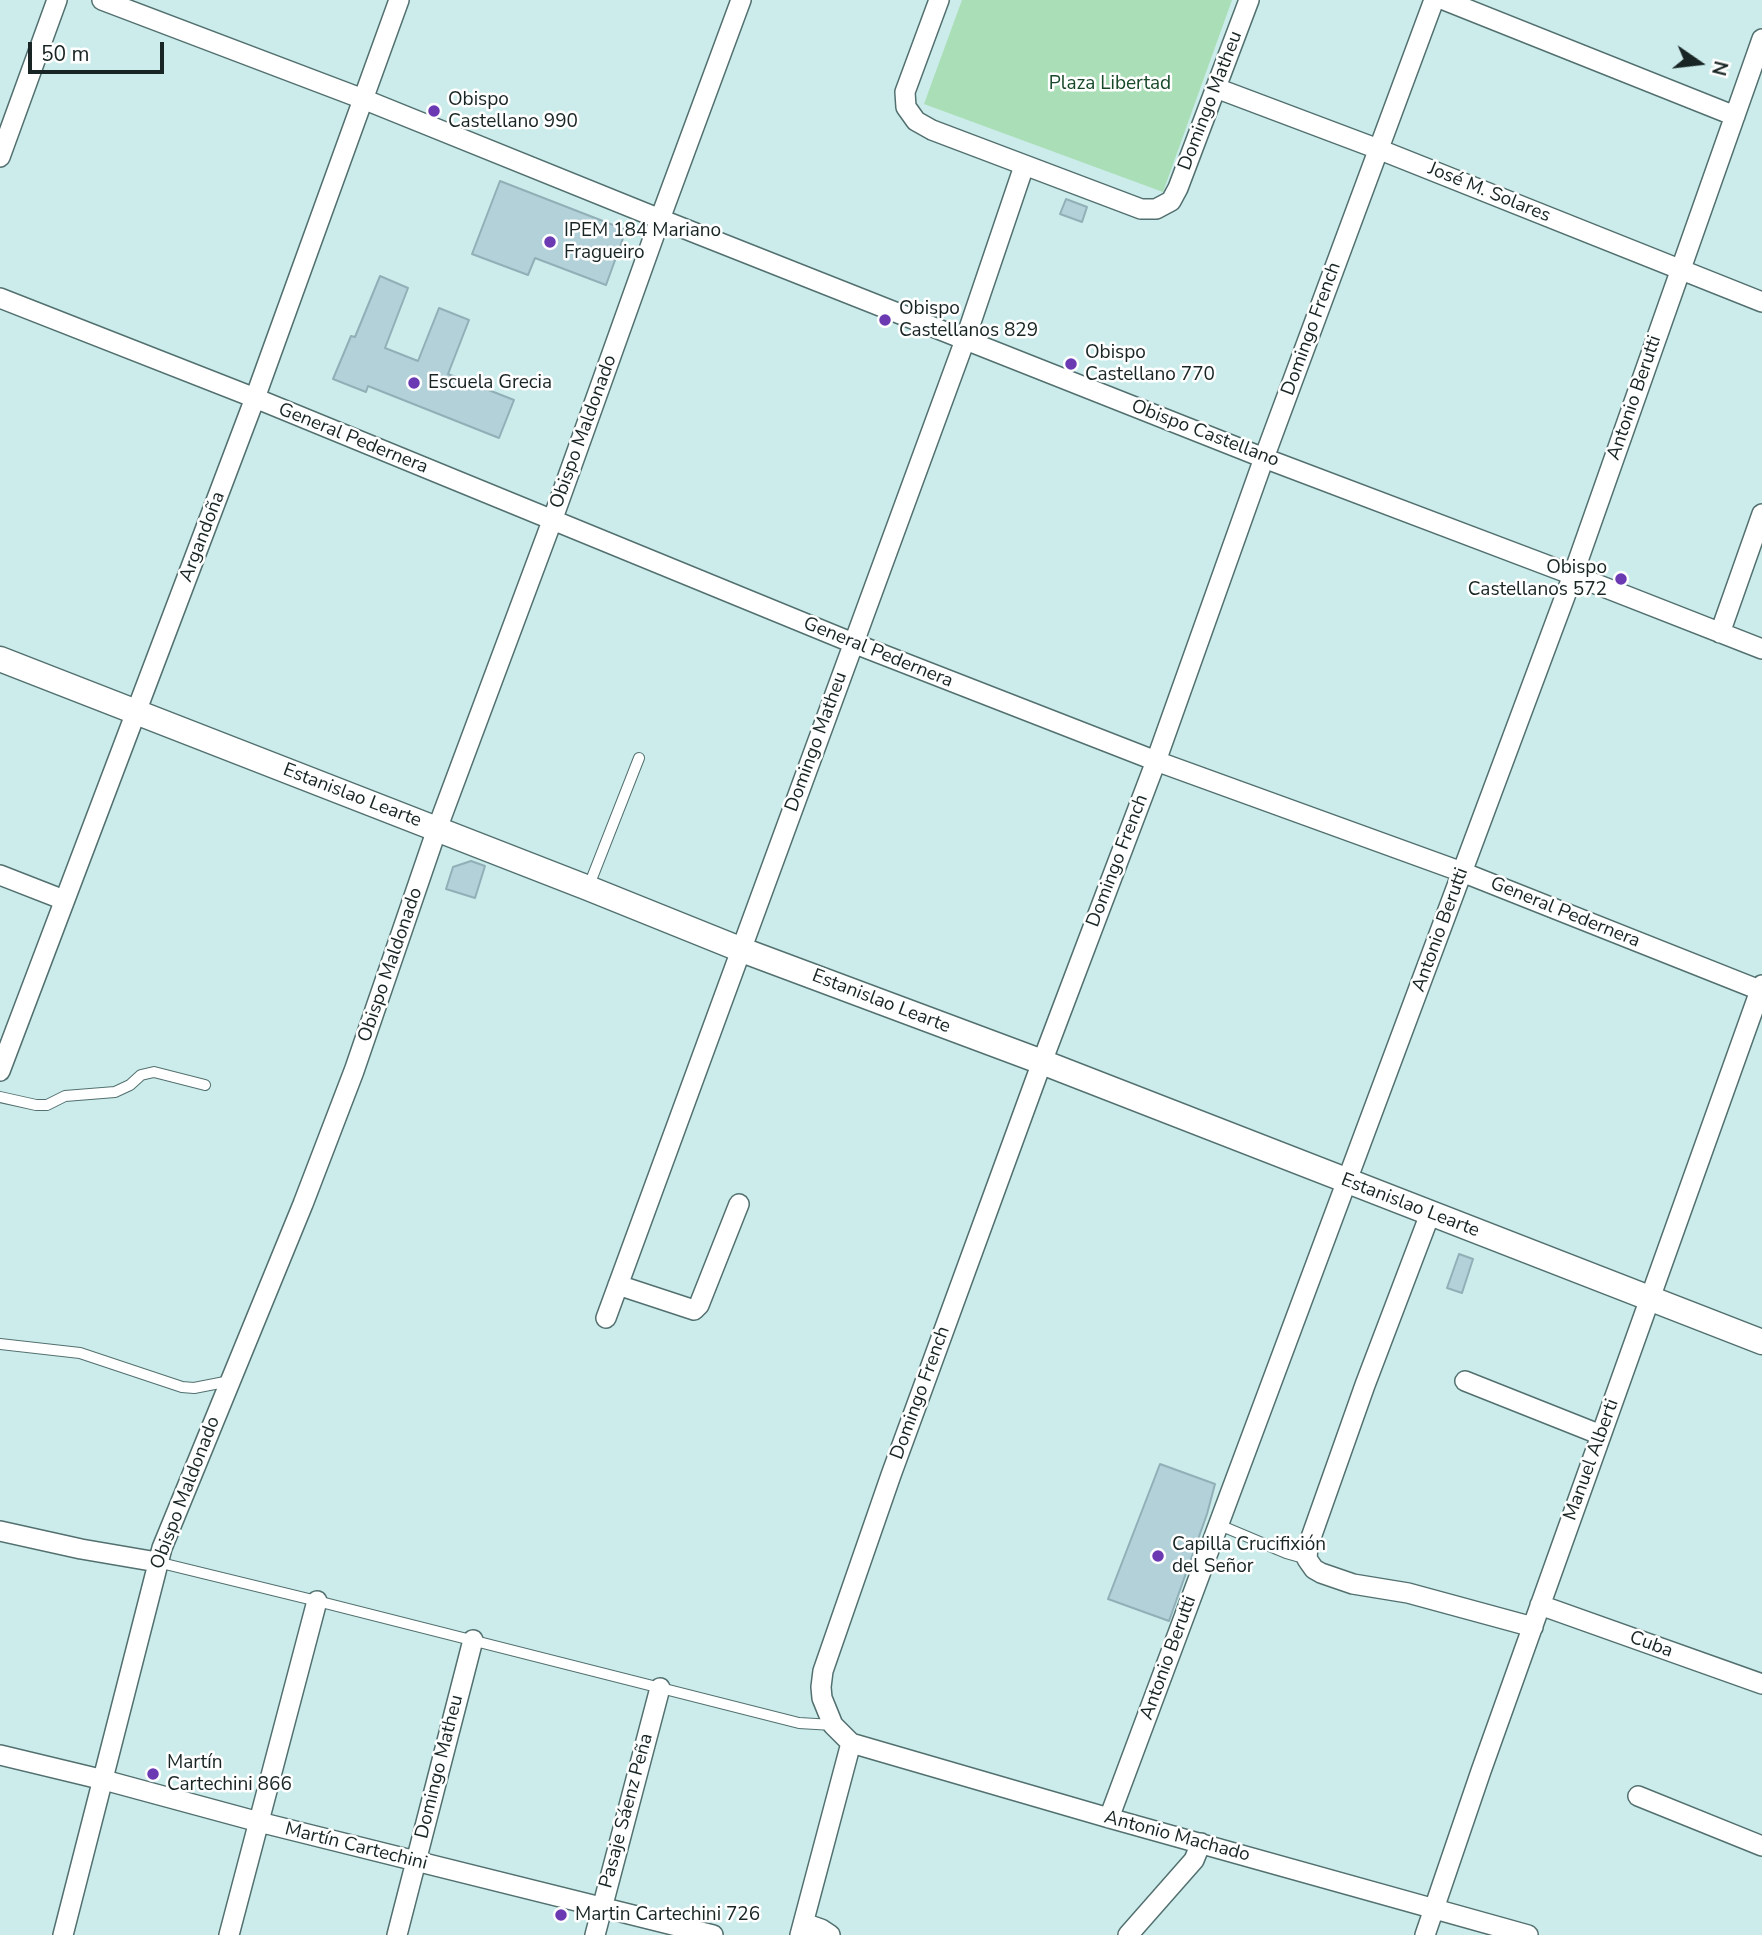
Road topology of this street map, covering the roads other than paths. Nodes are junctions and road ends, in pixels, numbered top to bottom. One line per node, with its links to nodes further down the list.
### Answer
1 (57, 0): 14 (street)
2 (102, 0): 11 (street, Obispo Castellano)
3 (399, 0): 11 (street, Argandoña)
4 (741, 0): 16 (street, Obispo Maldonado)
5 (939, 0): 15 (street)
6 (1249, 0): 10 (street, Domingo Matheu)
7 (1434, 0): 13 (street, Domingo French)
8 (1444, 0): 12 (street)
9 (1762, 39): 12 (street, Antonio Berutti)
10 (1216, 88): 13 (street, José M. Solares); 15 (street, Domingo Matheu)
11 (363, 99): 16 (street, Obispo Castellano); 21 (street, Argandoña)
12 (1735, 116): 17 (street, Antonio Berutti)
13 (1378, 149): 17 (street, José M. Solares); 22 (street, Domingo French)
14 (0, 157)
15 (1024, 166): 20 (street, Domingo Matheu)
16 (660, 219): 20 (street, Obispo Castellano); 24 (street, Obispo Maldonado)
17 (1679, 270): 19 (street, José M. Solares); 25 (street, Antonio Berutti)
18 (0, 298): 21 (street, General Pedernera)
19 (1762, 302)
20 (965, 340): 22 (street, Obispo Castellano); 27 (street, Domingo Matheu)
21 (255, 398): 24 (street, General Pedernera); 30 (street, Argandoña)
22 (1264, 457): 25 (street, Obispo Castellano); 32 (street, Domingo French)
23 (1762, 514): 26 (street)
24 (552, 521): 27 (street, General Pedernera); 33 (street, Obispo Maldonado)
25 (1573, 575): 26 (street, Obispo Castellano); 34 (street, Antonio Berutti)
26 (1720, 633): 28 (street, Obispo Castellano)
27 (853, 643): 32 (street, General Pedernera); 38 (street, Domingo Matheu)
28 (1762, 649)
29 (0, 660): 30 (street, Estanislao Learte)
30 (136, 712): 33 (street, Estanislao Learte); 37 (street, Argandoña)
31 (639, 758): 36 (lane)
32 (1156, 761): 34 (street, General Pedernera); 40 (street, Domingo French)
33 (437, 829): 36 (street, Estanislao Learte); 52 (street, Obispo Maldonado)
34 (1462, 872): 39 (street, General Pedernera); 44 (street, Antonio Berutti)
35 (0, 875): 37 (street)
36 (588, 888): 38 (street, Estanislao Learte)
37 (64, 900): 41 (street, Argandoña)
38 (742, 950): 40 (street, Estanislao Learte); 47 (street, Domingo Matheu)
39 (1761, 989): 48 (street, Manuel Alberti)
40 (1042, 1062): 44 (street, Estanislao Learte); 65 (street, Domingo French)
41 (0, 1071)
42 (205, 1085): 43 (lane)
43 (0, 1097)
44 (1347, 1181): 46 (street, Estanislao Learte); 55 (street, Antonio Berutti)
45 (739, 1205): 47 (street)
46 (1430, 1214): 48 (street, Estanislao Learte); 57 (street)
47 (618, 1285): 49 (street, Domingo Matheu)
48 (1650, 1299): 50 (street, Estanislao Learte); 54 (street, Manuel Alberti)
49 (606, 1318)
50 (1762, 1342)
51 (0, 1343): 52 (lane)
52 (230, 1381): 58 (street, Obispo Maldonado)
53 (1465, 1381): 54 (street)
54 (1601, 1435): 60 (street, Manuel Alberti)
55 (1217, 1524): 57 (lane); 70 (street, Antonio Berutti)
56 (0, 1531): 58 (street)
57 (1307, 1559): 61 (street)
58 (157, 1562): 59 (lane); 68 (street, Obispo Maldonado)
59 (317, 1601): 62 (lane); 71 (street)
60 (1540, 1605): 61 (street, Manuel Alberti); 63 (street, Cuba)
61 (1533, 1627): 76 (street, Manuel Alberti)
62 (473, 1640): 64 (lane); 74 (street, Domingo Matheu)
63 (1762, 1684)
64 (660, 1688): 65 (lane); 75 (street, Pasaje Sáenz Peña)
65 (832, 1725): 66 (street, Antonio Machado)
66 (851, 1743): 70 (street, Antonio Machado); 77 (street)
67 (0, 1755): 68 (street, Martín Cartechini)
68 (104, 1780): 71 (street, Martín Cartechini); 78 (street, Obispo Maldonado)
69 (1638, 1796): 73 (street)
70 (1109, 1818): 72 (street, Antonio Machado)
71 (259, 1822): 74 (street, Martín Cartechini); 79 (street)
72 (1201, 1843): 76 (street, Antonio Machado); 84 (street)
73 (1762, 1846)
74 (416, 1862): 75 (street, Martín Cartechini); 80 (street, Domingo Matheu)
75 (601, 1908): 81 (street, Pasaje Sáenz Peña); 82 (street, Martín Cartechini)
76 (1435, 1908): 85 (street, Manuel Alberti); 86 (street, Antonio Machado)
77 (802, 1929): 83 (street)
78 (63, 1935)
79 (229, 1935)
80 (397, 1935)
81 (595, 1935)
82 (713, 1935)
83 (830, 1935)
84 (1128, 1935)
85 (1425, 1935)
86 (1528, 1935)

